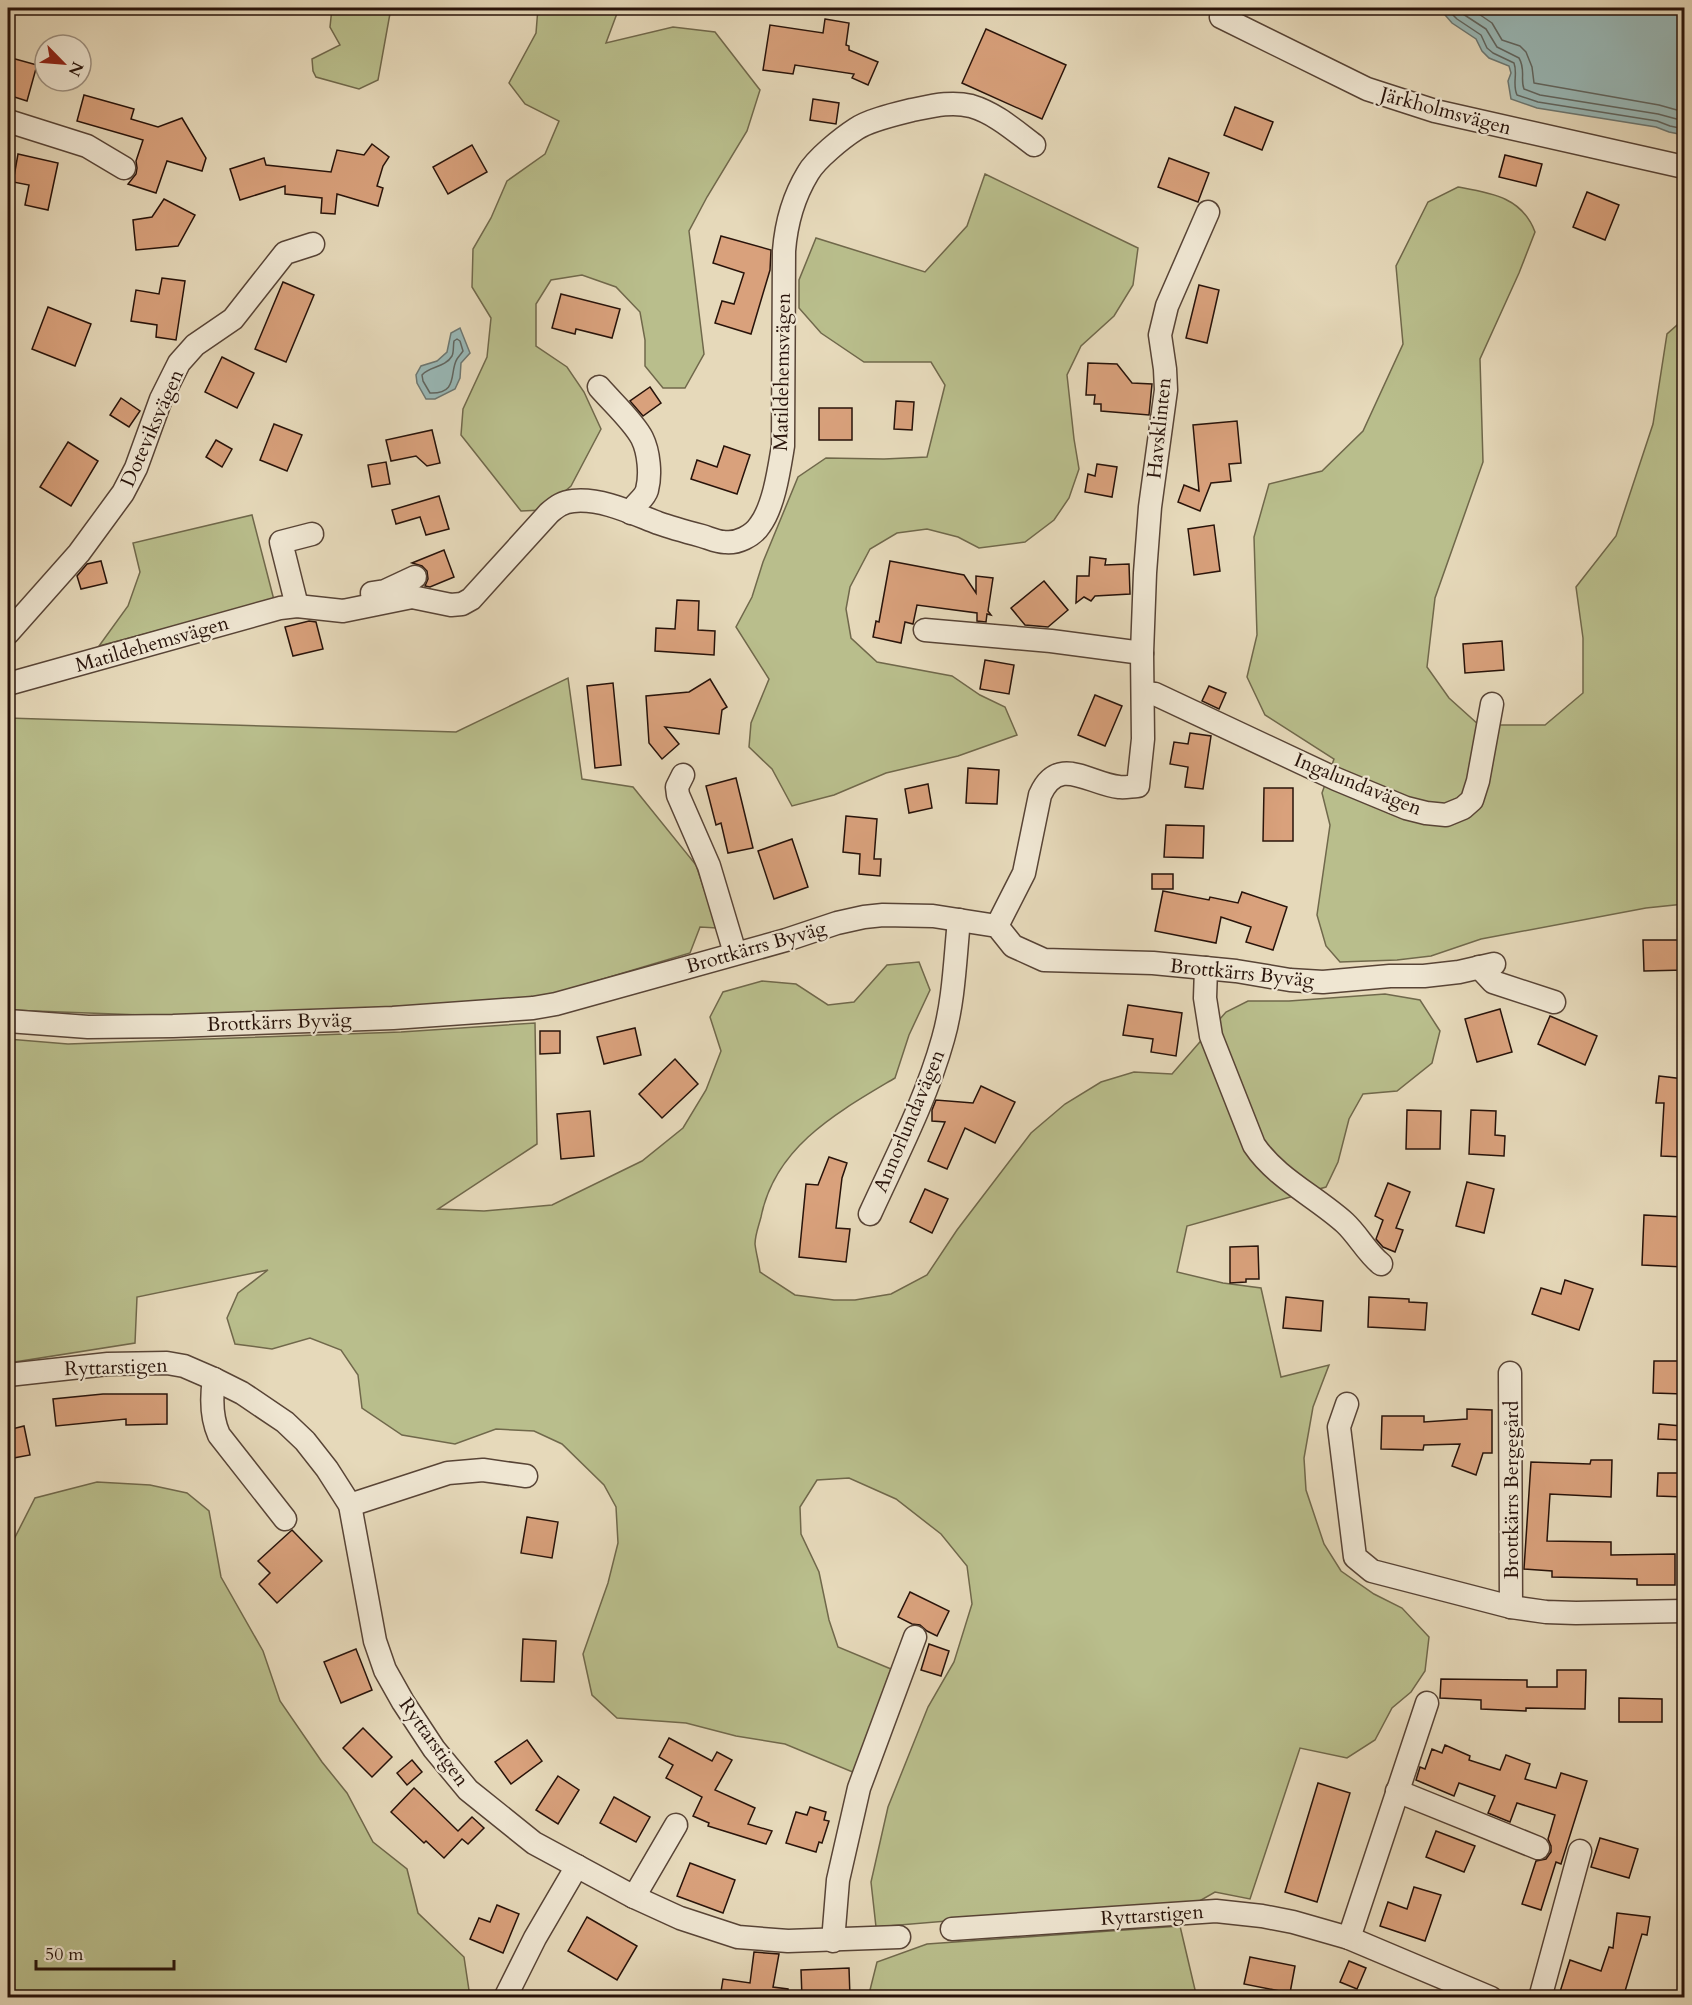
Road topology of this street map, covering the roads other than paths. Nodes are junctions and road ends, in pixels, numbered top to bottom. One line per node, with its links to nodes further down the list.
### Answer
1 (1221, 17): 4 (street, Järkholmsvägen)
2 (8, 121): 5 (street)
3 (1034, 145): 9 (street, Matildehemsvägen)
4 (1684, 167)
5 (124, 168)
6 (1208, 212): 16 (street, Havsklinten)
7 (313, 244): 15 (street, Doteviksvägen)
8 (599, 387): 9 (street)
9 (631, 513): 13 (street, Matildehemsvägen)
10 (312, 534): 12 (street)
11 (415, 577): 13 (street)
12 (297, 606): 13 (street, Matildehemsvägen); 17 (street, Matildehemsvägen)
13 (323, 608)
14 (925, 630): 16 (street)
15 (8, 633)
16 (1142, 653): 18 (street, Havsklinten)
17 (8, 684)
18 (1144, 693): 19 (street, Ingalundavägen); 22 (street, Havsklinten)
19 (1492, 704)
20 (682, 775): 23 (street)
21 (959, 920): 22 (street, Brottkärrs Byväg); 23 (street, Brottkärrs Byväg); 27 (street, Annorlundavägen)
22 (997, 926): 24 (street, Brottkärrs Byväg)
23 (735, 953): 26 (street, Brottkärrs Byväg)
24 (1206, 968): 25 (street, Brottkärrs Byväg); 28 (street)
25 (1554, 1002)
26 (8, 1021)
27 (870, 1214)
28 (1381, 1264)
29 (1510, 1373): 36 (street, Brottkärrs Bergegård)
30 (8, 1375): 31 (street, Ryttarstigen)
31 (214, 1379): 34 (street, Ryttarstigen); 35 (street)
32 (1347, 1404): 36 (street, Brottkärrs Bergegård)
33 (526, 1476): 34 (street)
34 (350, 1504): 44 (street, Ryttarstigen)
35 (285, 1519)
36 (1511, 1607): 37 (street, Brottkärrs Bergegård)
37 (1684, 1611)
38 (915, 1637): 49 (street)
39 (1427, 1703): 40 (street)
40 (1397, 1791): 42 (street); 48 (street)
41 (676, 1825): 45 (street)
42 (1538, 1848)
43 (1580, 1851): 52 (street)
44 (577, 1866): 45 (street, Ryttarstigen); 50 (street)
45 (634, 1897): 49 (street, Ryttarstigen)
46 (952, 1929): 48 (street, Ryttarstigen)
47 (899, 1937): 49 (street, Ryttarstigen)
48 (1349, 1938): 51 (street, Ryttarstigen)
49 (833, 1941)
50 (505, 1998)
51 (1491, 1998)
52 (1539, 1998)

